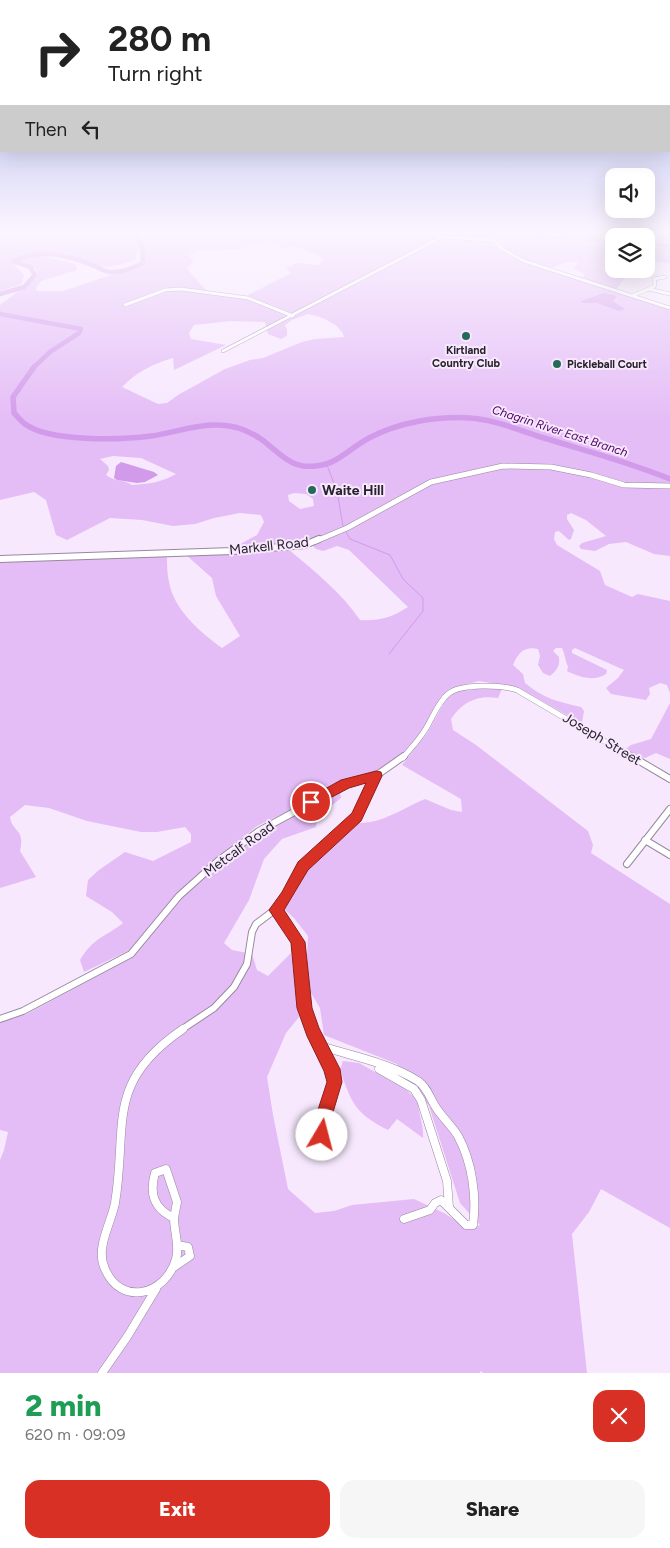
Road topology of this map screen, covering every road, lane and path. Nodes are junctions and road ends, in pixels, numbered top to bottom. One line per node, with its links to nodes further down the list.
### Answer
1 (153, 295): 6 (street)
2 (226, 295): 8 (street)
3 (333, 295): 8 (street)
4 (629, 295): 5 (street)
5 (632, 296): 7 (street)
6 (124, 306)
7 (670, 308)
8 (293, 316): 9 (street)
9 (223, 351)
10 (670, 486): 11 (street, Markell Road)
11 (0, 559)
12 (534, 699): 13 (street, Metcalf Road); 14 (street, Joseph Street)
13 (376, 776): 19 (street); 20 (street, Metcalf Road)
14 (670, 779)
15 (670, 809): 16 (street)
16 (645, 840): 17 (street); 18 (street)
17 (670, 855)
18 (627, 864)
19 (276, 910): 21 (street); 27 (street)
20 (0, 1019)
21 (321, 1046): 22 (street); 23 (street)
22 (371, 1063): 24 (street); 24 (street)
23 (322, 1135)
24 (450, 1207): 26 (street)
25 (174, 1218): 25 (street); 27 (street)
26 (404, 1219)
27 (156, 1288): 28 (street)
28 (102, 1373)

